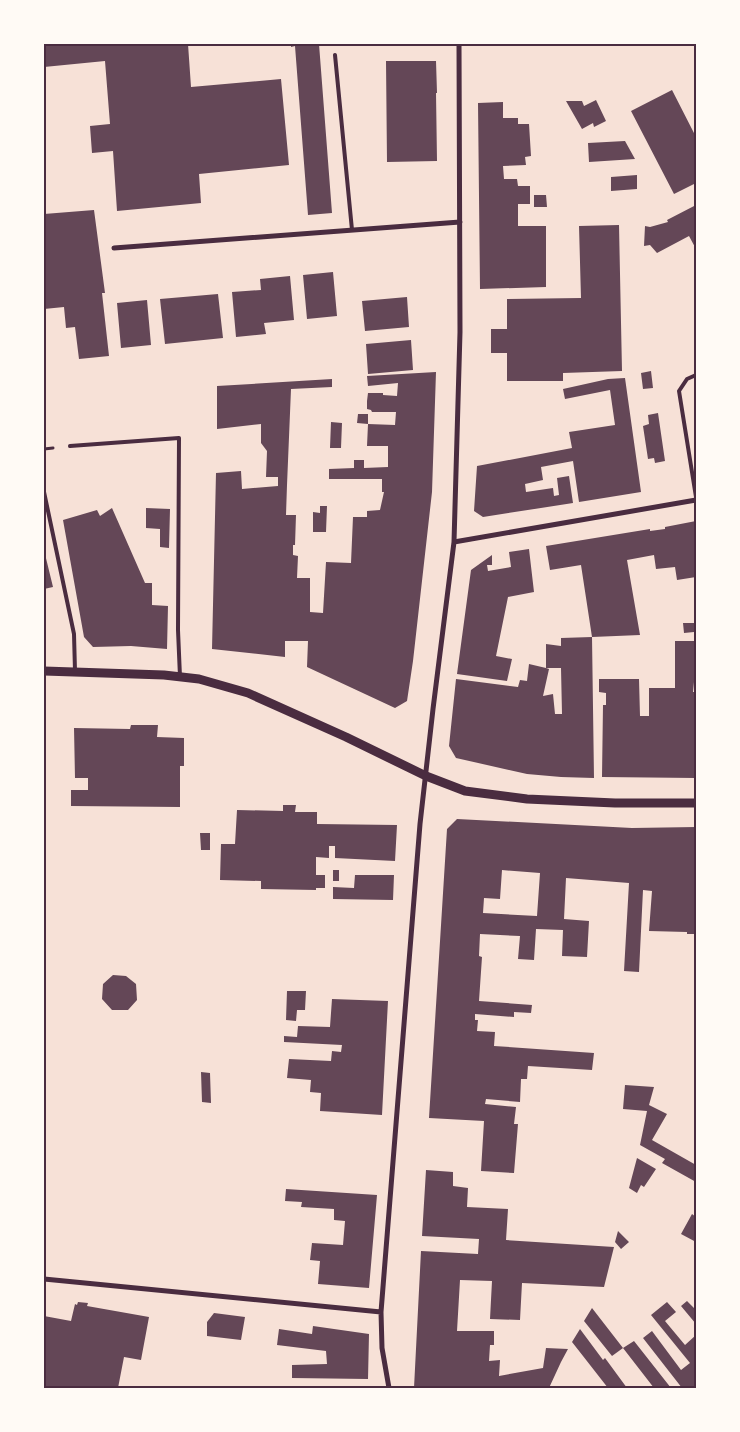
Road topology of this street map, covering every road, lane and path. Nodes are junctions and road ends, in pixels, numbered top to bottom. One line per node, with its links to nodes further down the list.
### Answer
1 (459, 44): 3 (street)
2 (335, 55): 4 (lane)
3 (460, 222): 4 (street); 10 (street)
4 (352, 230): 5 (street)
5 (114, 248)
6 (696, 375): 9 (lane)
7 (70, 446): 13 (lane)
8 (44, 492): 12 (lane)
9 (696, 499): 10 (street)
10 (454, 542): 14 (street)
11 (44, 671): 12 (street)
12 (75, 671): 13 (street)
13 (180, 677): 14 (street)
14 (426, 776): 15 (street); 17 (street)
15 (696, 803)
16 (44, 1279): 17 (street)
17 (381, 1312): 18 (street)
18 (389, 1388)

